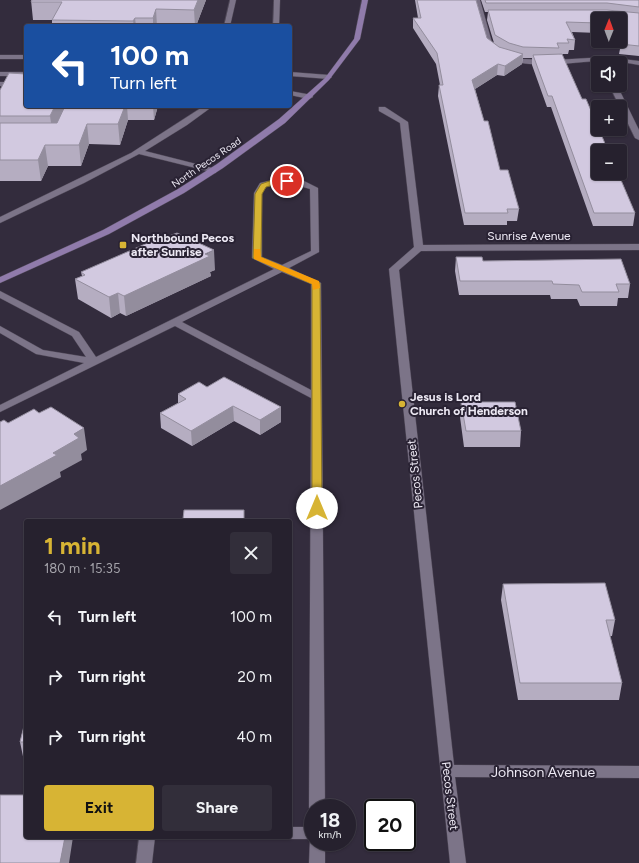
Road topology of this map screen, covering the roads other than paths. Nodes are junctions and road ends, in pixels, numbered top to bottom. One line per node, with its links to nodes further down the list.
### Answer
1 (233, 0): 7 (street)
2 (277, 0): 8 (street)
3 (366, 0): 15 (main road, North Pecos Road)
4 (477, 0): 5 (street)
5 (482, 16): 6 (street); 11 (street)
6 (490, 16)
7 (227, 24)
8 (276, 24)
9 (0, 57): 10 (street)
10 (24, 57)
11 (639, 63)
12 (0, 74): 13 (street)
13 (24, 74)
14 (292, 74): 15 (street)
15 (329, 77): 20 (main road, North Pecos Road)
16 (0, 84): 17 (street)
17 (24, 84)
18 (616, 92): 23 (street)
19 (292, 93): 20 (street)
20 (309, 97): 25 (main road, North Pecos Road)
21 (206, 108): 24 (street)
22 (382, 109): 28 (street)
23 (639, 138)
24 (140, 152): 25 (street); 26 (street)
25 (213, 171): 30 (main road, North Pecos Road)
26 (0, 220)
27 (639, 247): 28 (street, Sunrise Avenue)
28 (419, 248): 37 (street, Pecos Street)
29 (282, 268): 29 (street); 32 (street); 35 (street)
30 (0, 280)
31 (0, 294): 34 (street)
32 (175, 322): 34 (street); 35 (street)
33 (0, 328): 34 (street)
34 (94, 362): 36 (street)
35 (317, 397): 39 (street)
36 (0, 409)
37 (447, 771): 38 (street, Johnson Avenue); 46 (street, Pecos Street)
38 (639, 772)
39 (317, 799)
40 (292, 833): 41 (street)
41 (304, 833)
42 (147, 839): 44 (street)
43 (317, 851): 45 (street)
44 (144, 863)
45 (317, 863)
46 (458, 863)

